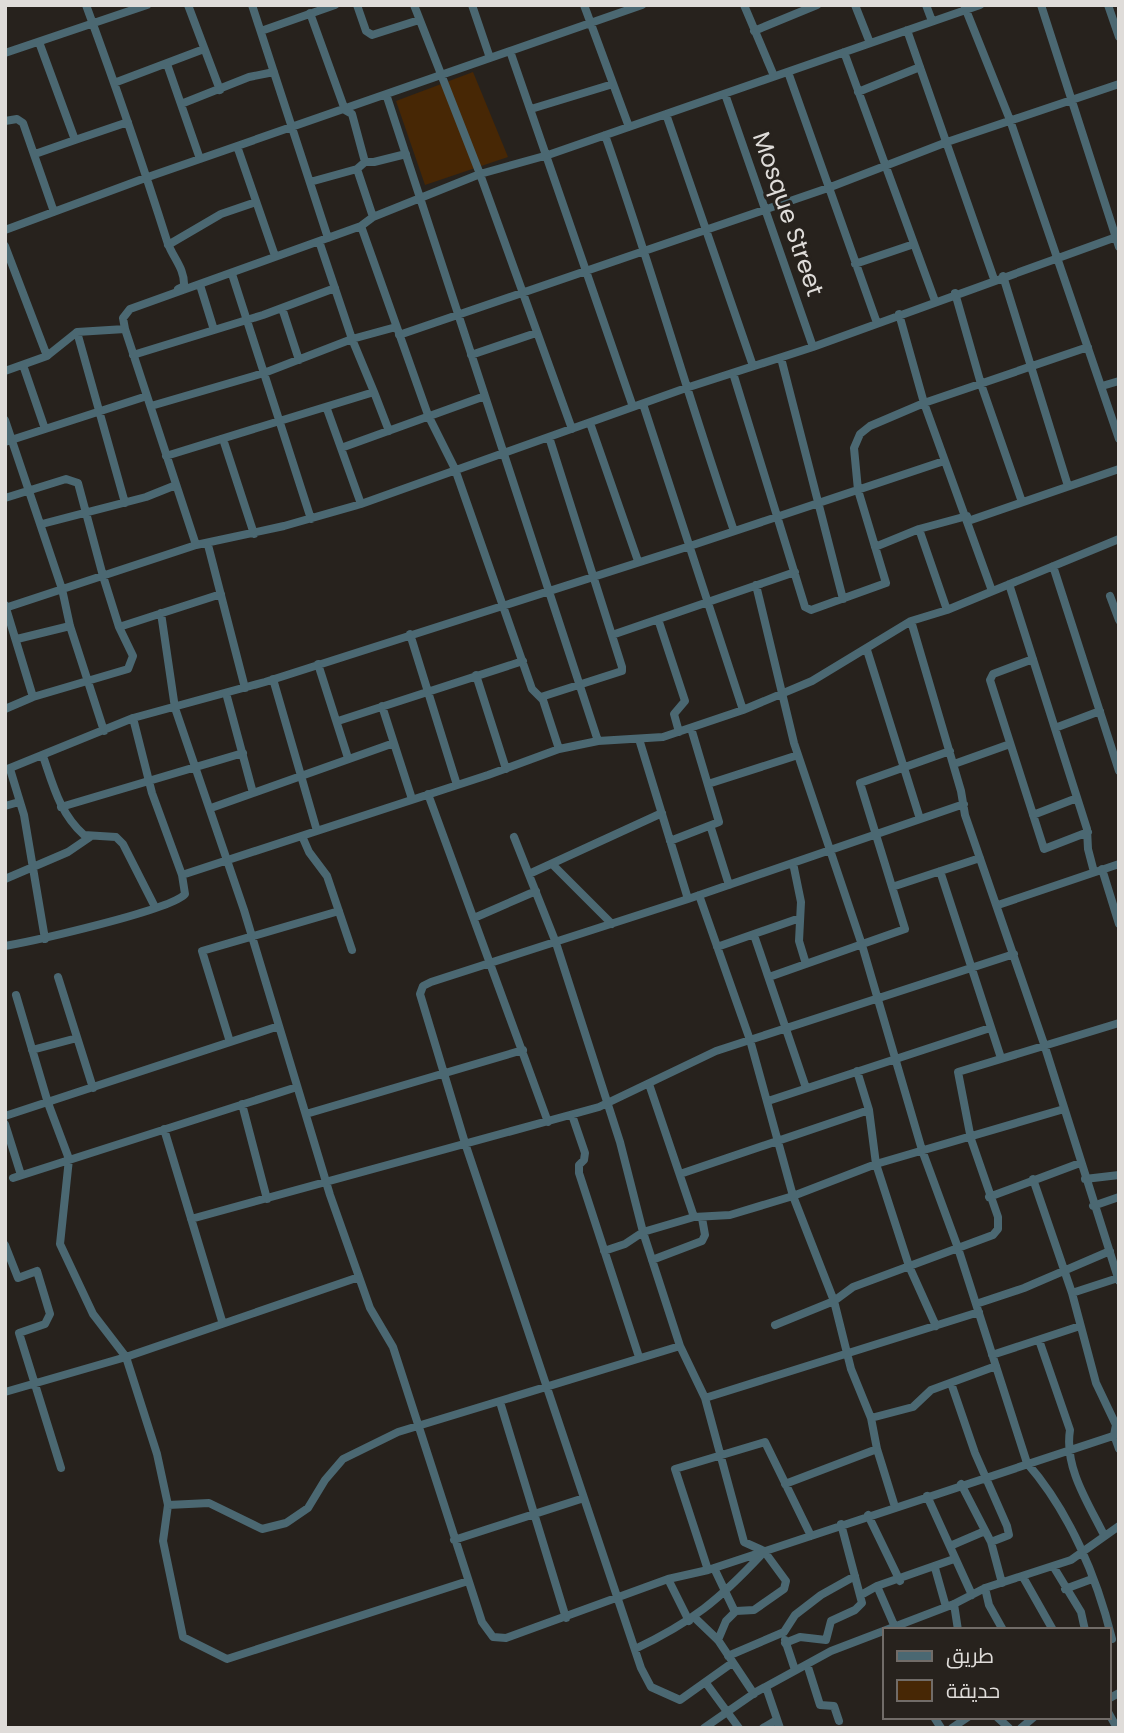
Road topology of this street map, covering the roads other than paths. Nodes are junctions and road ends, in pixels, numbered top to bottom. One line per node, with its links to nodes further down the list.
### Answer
1 (86, 5): 23 (street)
2 (147, 5): 23 (street)
3 (188, 5): 30 (street)
4 (251, 5): 25 (street)
5 (335, 5): 19 (street)
6 (357, 5): 20 (street)
7 (414, 5): 20 (street)
8 (472, 5): 34 (street)
9 (584, 5): 22 (street)
10 (641, 5): 22 (street)
11 (744, 5): 26 (street)
12 (817, 5): 26 (street)
13 (855, 5): 29 (street)
14 (926, 5): 21 (street)
15 (980, 5): 18 (street)
16 (1041, 5): 48 (street)
17 (1108, 5): 27 (street)
18 (965, 8): 21 (street); 53 (street)
19 (310, 13): 25 (street); 51 (street)
20 (419, 20): 39 (street)
21 (932, 21): 24 (street)
22 (591, 23): 31 (street); 42 (street)
23 (93, 24): 28 (street); 41 (street)
24 (907, 30): 29 (street); 36 (street)
25 (261, 31): 37 (street)
26 (754, 32): 40 (street)
27 (1119, 37)
28 (39, 42): 33 (street); 59 (street)
29 (870, 43): 32 (street)
30 (204, 49): 35 (street); 44 (street)
31 (510, 51): 34 (street); 50 (street)
32 (844, 52): 38 (street); 45 (street)
33 (5, 53)
34 (489, 58): 39 (street)
35 (167, 64): 41 (street); 49 (street)
36 (920, 67): 45 (street); 60 (street)
37 (274, 72): 44 (street); 57 (street)
38 (788, 72): 40 (street); 72 (street)
39 (439, 76): 46 (street); 69 (street)
40 (774, 76): 47 (street)
41 (114, 83): 55 (street)
42 (613, 84): 50 (street); 56 (street)
43 (1119, 84): 48 (street)
44 (220, 90): 49 (street)
45 (858, 92): 67 (street)
46 (386, 94): 51 (street); 63 (street)
47 (725, 94): 52 (street); 75 (street, Mosque Street)
48 (1071, 100): 53 (street); 81 (street)
49 (181, 104): 65 (street)
50 (531, 109): 64 (street)
51 (345, 110): 57 (street); 66 (street)
52 (666, 114): 56 (street); 80 (street)
53 (1010, 120): 60 (street); 90 (street)
54 (5, 121): 62 (street)
55 (128, 122): 59 (street); 70 (street)
56 (629, 127): 58 (street)
57 (291, 129): 61 (street); 71 (street)
58 (605, 135): 64 (street); 88 (street)
59 (75, 140): 62 (street)
60 (947, 142): 67 (street); 94 (street)
61 (237, 146): 65 (street); 74 (street)
62 (34, 153): 76 (street)
63 (406, 154): 66 (street); 73 (street)
64 (548, 155): 69 (street); 92 (street)
65 (200, 159): 70 (street)
66 (365, 162): 68 (street)
67 (885, 167): 72 (street); 84 (street)
68 (357, 169): 71 (street); 77 (street)
69 (480, 174): 73 (street); 99 (street)
70 (148, 177): 76 (street); 86 (street)
71 (310, 182): 82 (street)
72 (828, 188): 75 (street); 91 (street)
73 (421, 197): 77 (street); 103 (street)
74 (256, 202): 86 (street); 89 (street)
75 (766, 209): 80 (street); 112 (street, Mosque Street)
76 (54, 212): 79 (street)
77 (373, 217): 78 (street)
78 (361, 226): 82 (street); 108 (street)
79 (5, 230)
80 (706, 230): 88 (street); 120 (street)
81 (1117, 236): 87 (street); 90 (street)
82 (328, 237): 83 (street)
83 (318, 241): 89 (street); 96 (street)
84 (914, 244): 91 (street); 100 (street)
85 (5, 246): 116 (street)
86 (168, 246): 97 (street)
87 (1119, 247)
88 (646, 251): 92 (street); 128 (street)
89 (275, 256): 93 (street)
90 (1055, 258): 94 (street); 113 (street)
91 (855, 264): 105 (street)
92 (584, 272): 99 (street); 135 (street)
93 (232, 274): 95 (street); 104 (street)
94 (998, 277): 98 (street); 121 (street)
95 (200, 285): 97 (street); 107 (street)
96 (335, 288): 101 (street); 111 (street)
97 (172, 292): 106 (street)
98 (955, 293): 100 (street); 126 (street)
99 (521, 294): 103 (street); 110 (street)
100 (935, 301): 102 (street)
101 (282, 309): 104 (street); 118 (street)
102 (899, 314): 105 (street); 132 (street)
103 (458, 315): 108 (street); 115 (street)
104 (246, 320): 107 (street); 123 (street)
105 (877, 323): 112 (street)
106 (125, 329): 109 (street); 114 (street)
107 (214, 330): 114 (street)
108 (398, 331): 111 (street); 138 (street)
109 (77, 332): 116 (street); 137 (street)
110 (536, 333): 115 (street); 143 (street)
111 (352, 339): 118 (street); 129 (street)
112 (813, 346): 117 (street)
113 (1088, 346): 121 (street); 127 (street)
114 (133, 355): 130 (street)
115 (471, 355): 131 (street)
116 (47, 356): 119 (street)
117 (781, 358): 120 (street); 163 (street)
118 (299, 360): 123 (street)
119 (23, 365): 122 (street); 142 (street)
120 (753, 366): 124 (street)
121 (1032, 367): 126 (street); 156 (street)
122 (5, 371)
123 (264, 373): 134 (street); 140 (street)
124 (733, 373): 128 (street); 165 (street)
125 (1119, 381): 127 (street)
126 (981, 384): 132 (street); 160 (street)
127 (1102, 386): 147 (street)
128 (686, 388): 133 (street); 170 (street)
129 (374, 392): 136 (street); 144 (street)
130 (147, 396): 134 (street); 137 (street)
131 (485, 396): 138 (street); 150 (street)
132 (924, 403): 152 (street); 158 (street)
133 (643, 404): 135 (street); 175 (street)
134 (151, 406): 151 (street)
135 (633, 408): 141 (street)
136 (327, 409): 140 (street); 149 (street)
137 (100, 412): 142 (street); 161 (street)
138 (428, 415): 144 (street); 153 (street)
139 (5, 420): 148 (street)
140 (277, 421): 146 (street); 167 (street)
141 (590, 423): 143 (street); 177 (street)
142 (45, 429): 148 (street)
143 (572, 429): 145 (street)
144 (389, 431): 149 (street)
145 (549, 437): 150 (street); 180 (street)
146 (223, 439): 151 (street); 171 (street)
147 (1119, 439)
148 (9, 440): 157 (street)
149 (341, 448): 162 (street)
150 (505, 452): 153 (street); 185 (street)
151 (166, 456): 155 (street)
152 (944, 461): 158 (street); 166 (street)
153 (455, 469): 162 (street); 191 (street)
154 (1119, 469): 156 (street)
155 (176, 485): 161 (street); 173 (street)
156 (1068, 486): 160 (street)
157 (30, 489): 159 (street); 164 (street); 168 (street)
158 (858, 490): 163 (street); 176 (street)
159 (5, 498)
160 (1022, 502): 166 (street)
161 (125, 503): 164 (street)
162 (361, 504): 167 (street)
163 (817, 504): 165 (street); 189 (street)
164 (87, 512): 168 (street); 181 (street)
165 (779, 516): 170 (street); 179 (street)
166 (968, 518): 169 (street); 186 (street)
167 (311, 519): 171 (street)
168 (42, 524): 184 (street)
169 (919, 529): 176 (street); 193 (street)
170 (734, 531): 175 (street)
171 (254, 534): 174 (street)
172 (1119, 539): 178 (street)
173 (196, 545): 174 (street); 181 (street)
174 (208, 545): 187 (street)
175 (690, 546): 177 (street); 190 (street)
176 (875, 548): 189 (street)
177 (638, 561): 180 (street)
178 (1053, 566): 182 (street); 221 (street)
179 (795, 572): 183 (street); 189 (street)
180 (592, 575): 185 (street); 201 (street)
181 (103, 576): 184 (street); 199 (street)
182 (1009, 584): 186 (street); 204 (street)
183 (755, 585): 190 (street); 214 (street)
184 (62, 589): 192 (street); 198 (street)
185 (550, 589): 191 (street); 210 (street)
186 (992, 591): 193 (street)
187 (221, 594): 194 (street); 211 (street)
188 (1110, 596): 196 (street)
189 (844, 599)
190 (708, 602): 195 (street); 220 (street)
191 (504, 604): 200 (street); 205 (street)
192 (6, 607): 202 (street)
193 (947, 610): 197 (street)
194 (161, 613): 199 (street); 218 (street)
195 (658, 619): 201 (street); 227 (street)
196 (1119, 620)
197 (911, 621): 203 (street); 233 (street)
198 (69, 626): 202 (street); 208 (street)
199 (119, 627): 208 (street)
200 (410, 634): 206 (street); 212 (street)
201 (612, 635): 210 (street)
202 (17, 639): 215 (street)
203 (867, 650): 214 (street); 239 (street)
204 (1033, 659): 225 (street); 231 (street)
205 (523, 661): 207 (street); 216 (street)
206 (318, 664): 209 (street); 223 (street)
207 (476, 676): 212 (street); 242 (street)
208 (88, 679): 215 (street); 226 (street)
209 (273, 679): 211 (street); 244 (street)
210 (580, 685): 216 (street); 229 (street)
211 (245, 688): 213 (street)
212 (428, 690): 217 (street); 247 (street)
213 (226, 693): 218 (street); 234 (street)
214 (783, 694): 220 (street); 235 (street)
215 (33, 697): 219 (street)
216 (541, 697): 232 (street)
217 (382, 706): 223 (street); 230 (street)
218 (175, 708): 222 (street); 240 (street)
219 (5, 709)
220 (743, 710): 224 (street)
221 (1100, 711): 225 (street); 243 (street)
222 (133, 718): 226 (street); 245 (street)
223 (338, 721): 237 (street)
224 (691, 728): 227 (street); 246 (street)
225 (1055, 728): 250 (street)
226 (104, 731): 236 (street)
227 (679, 732): 228 (street)
228 (639, 739): 229 (street); 257 (street)
229 (598, 741): 232 (street)
230 (394, 743): 237 (street); 251 (street)
231 (1010, 744): 238 (street); 258 (street)
232 (559, 749): 242 (street)
233 (950, 751): 238 (street); 239 (street)
234 (243, 753): 240 (street); 248 (street)
235 (798, 755): 246 (street); 268 (street)
236 (43, 756): 241 (street); 255 (street)
237 (348, 758): 244 (street)
238 (954, 764): 253 (street)
239 (904, 766): 259 (street); 263 (street)
240 (195, 767): 245 (street); 256 (street)
241 (8, 769): 252 (street)
242 (506, 769): 247 (street)
243 (1119, 771)
244 (301, 775): 248 (street); 261 (street)
245 (149, 781): 255 (street); 278 (street)
246 (708, 784): 260 (street)
247 (457, 785): 249 (street)
248 (253, 793): 256 (street)
249 (428, 794): 251 (street); 288 (street)
250 (1077, 798): 258 (street); 262 (street)
251 (412, 799): 261 (street)
252 (19, 802): 254 (street); 274 (street)
253 (964, 804): 259 (street); 269 (street)
254 (5, 806)
255 (61, 807): 265 (street)
256 (211, 808): 270 (street)
257 (662, 813): 267 (street); 273 (street)
258 (1033, 815): 262 (street)
259 (920, 819): 263 (street)
260 (711, 828): 267 (street); 280 (street)
261 (317, 831): 264 (street)
262 (1088, 832): 276 (street)
263 (875, 834): 268 (street); 281 (street)
264 (302, 836): 270 (street); 287 (street)
265 (90, 837): 274 (street); 286 (street)
266 (514, 837): 277 (street)
267 (670, 841): 284 (street)
268 (831, 850): 271 (street); 296 (street)
269 (980, 858): 275 (street); 285 (street)
270 (228, 860): 278 (street); 293 (street)
271 (793, 863): 280 (street); 289 (street)
272 (1119, 864): 276 (street)
273 (554, 865): 277 (street); 290 (street)
274 (34, 868): 279 (street); 294 (street)
275 (940, 871): 281 (street); 303 (street)
276 (1098, 871): 285 (street); 291 (street)
277 (529, 874): 282 (street)
278 (182, 875): 286 (street)
279 (5, 879)
280 (729, 885): 283 (street)
281 (892, 887): 296 (street)
282 (536, 891): 288 (street); 295 (street)
283 (699, 895): 284 (street); 298 (street)
284 (688, 899): 290 (street)
285 (998, 905): 300 (street)
286 (155, 908): 294 (street)
287 (339, 911): 293 (street); 299 (street)
288 (474, 918): 301 (street)
289 (800, 918): 292 (street); 302 (street)
290 (612, 924): 295 (street)
291 (1119, 924)
292 (754, 935): 298 (street); 305 (street)
293 (252, 937): 309 (street); 314 (street)
294 (45, 939): 297 (street)
295 (556, 943): 301 (street); 329 (street)
296 (862, 945): 302 (street); 307 (street)
297 (5, 946)
298 (717, 947): 313 (street)
299 (352, 950)
300 (1014, 954): 303 (street); 315 (street)
301 (492, 961): 317 (street); 321 (street)
302 (806, 964): 305 (street)
303 (970, 969): 307 (street); 311 (street)
304 (58, 977): 312 (street)
305 (769, 977): 310 (street)
306 (16, 995): 316 (street)
307 (876, 1000): 310 (street); 319 (street)
308 (1119, 1023): 315 (street)
309 (279, 1026): 314 (street); 323 (street)
310 (787, 1028): 313 (street); 325 (street)
311 (990, 1028): 318 (street); 319 (street)
312 (77, 1038): 316 (street); 324 (street)
313 (750, 1040): 322 (street); 326 (street)
314 (230, 1042): 324 (street)
315 (1044, 1044): 318 (street); 330 (street)
316 (32, 1050): 327 (street)
317 (523, 1050): 321 (street); 335 (street)
318 (1001, 1058): 338 (street)
319 (895, 1059): 320 (street); 341 (street)
320 (857, 1071): 325 (street); 331 (street)
321 (443, 1073): 332 (street); 340 (street)
322 (649, 1084): 329 (street); 345 (street)
323 (298, 1087): 328 (street); 332 (street)
324 (93, 1088): 327 (street)
325 (806, 1088): 326 (street)
326 (768, 1101): 339 (street)
327 (48, 1103): 334 (street); 342 (street)
328 (242, 1104): 337 (street); 353 (street)
329 (608, 1104): 333 (street); 357 (street)
330 (1064, 1109): 338 (street); 343 (street)
331 (869, 1110): 339 (street); 344 (street)
332 (306, 1114): 349 (street)
333 (572, 1115): 335 (street); 360 (street)
334 (5, 1116)
335 (548, 1122): 340 (street)
336 (5, 1124): 342 (street)
337 (164, 1129): 342 (street); 356 (street)
338 (971, 1139): 341 (street); 351 (street)
339 (778, 1142): 345 (street); 350 (street)
340 (465, 1143): 349 (street); 383 (street)
341 (922, 1150): 344 (street); 359 (street)
342 (69, 1159): 378 (street)
343 (1080, 1163): 347 (street); 348 (street)
344 (876, 1164): 350 (street); 363 (street)
345 (680, 1174): 355 (street)
346 (1119, 1175): 348 (street)
347 (1033, 1179): 351 (street); 364 (street)
348 (1085, 1180): 354 (street)
349 (326, 1182): 353 (street); 365 (street)
350 (793, 1196): 355 (street); 368 (street)
351 (989, 1197): 359 (street)
352 (1119, 1197): 354 (street)
353 (267, 1199): 356 (street)
354 (1093, 1206): 361 (street)
355 (698, 1218): 357 (street); 362 (street)
356 (191, 1219): 370 (street)
357 (643, 1233): 360 (street); 362 (street)
358 (5, 1245): 381 (street)
359 (958, 1248): 363 (street); 369 (street)
360 (604, 1251): 379 (street)
361 (1110, 1251): 364 (street); 366 (street)
362 (652, 1260): 375 (street)
363 (909, 1266): 368 (street); 372 (street)
364 (1063, 1269): 367 (street); 369 (street)
365 (359, 1277): 370 (street); 388 (street)
366 (1118, 1280): 367 (street)
367 (1072, 1293): 373 (street)
368 (834, 1301): 371 (street); 376 (street)
369 (977, 1308): 372 (street); 377 (street)
370 (222, 1321): 378 (street)
371 (775, 1325)
372 (936, 1326): 376 (street)
373 (1080, 1326): 374 (street); 389 (street)
374 (1039, 1340): 377 (street); 392 (street)
375 (680, 1346): 379 (street); 385 (street)
376 (847, 1355): 385 (street); 387 (street)
377 (992, 1355): 380 (street)
378 (126, 1357): 381 (street); 401 (street)
379 (639, 1357): 383 (street)
380 (996, 1366): 382 (street); 394 (street)
381 (34, 1383): 384 (street); 395 (street)
382 (951, 1383): 387 (street); 396 (street)
383 (547, 1387): 386 (street); 400 (street)
384 (5, 1392)
385 (705, 1398): 393 (street)
386 (500, 1402): 388 (street); 403 (street)
387 (871, 1418): 390 (street)
388 (416, 1427): 401 (street); 410 (street)
389 (1116, 1434): 391 (street); 392 (street)
390 (877, 1449): 397 (street); 402 (street)
391 (1119, 1449)
392 (1071, 1450): 394 (street); 408 (street)
393 (722, 1454): 397 (street); 413 (street); 418 (street)
394 (1027, 1463): 396 (street); 414 (street)
395 (61, 1468)
396 (985, 1477): 398 (street); 411 (street)
397 (785, 1484): 409 (street)
398 (961, 1484): 399 (street); 407 (street)
399 (927, 1496): 402 (street); 412 (street)
400 (584, 1498): 403 (street); 432 (street)
401 (168, 1505): 423 (street)
402 (895, 1507): 404 (street)
403 (536, 1514): 410 (street); 435 (street)
404 (868, 1516): 405 (street); 424 (street)
405 (841, 1524): 409 (street); 419 (street)
406 (1119, 1526): 408 (street)
407 (985, 1531): 411 (street); 412 (street)
408 (1104, 1535): 414 (street)
409 (811, 1536): 413 (street)
410 (454, 1539): 423 (street)
411 (991, 1542): 425 (street)
412 (950, 1546): 415 (street)
413 (764, 1551): 418 (street); 429 (street); 434 (street)
414 (1082, 1552): 416 (street); 422 (street)
415 (954, 1559): 417 (street); 431 (street)
416 (1053, 1566): 420 (street); 428 (street)
417 (935, 1568): 424 (street); 433 (street)
418 (711, 1569): 421 (street); 429 (street)
419 (855, 1576): 430 (street); 443 (street)
420 (1023, 1577): 425 (street); 440 (street)
421 (668, 1579): 432 (street); 436 (street)
422 (1092, 1579): 428 (street); 444 (street)
423 (468, 1581): 435 (street)
424 (900, 1581): 426 (street)
425 (1002, 1583): 427 (street)
426 (877, 1586): 430 (street); 437 (street)
427 (985, 1588): 431 (street); 439 (street)
428 (1065, 1590): 441 (street)
429 (726, 1592): 434 (street); 436 (street)
430 (861, 1595): 446 (street)
431 (972, 1595): 433 (street)
432 (617, 1599): 435 (street); 448 (street)
433 (950, 1606): 437 (street); 438 (street)
434 (735, 1612): 445 (street)
435 (566, 1618)
436 (692, 1620): 445 (street); 448 (street)
437 (890, 1628)
438 (957, 1628)
439 (1002, 1628)
440 (1052, 1628)
441 (1085, 1628)
442 (883, 1631): 449 (street)
443 (784, 1632): 447 (street); 450 (street)
444 (1113, 1638)
445 (718, 1640): 450 (street)
446 (826, 1640): 447 (street); 449 (street)
447 (785, 1643): 452 (street)
448 (635, 1649): 453 (street)
449 (831, 1651): 451 (street)
450 (730, 1660): 453 (street); 455 (street)
451 (807, 1664): 452 (street); 457 (street)
452 (795, 1670): 454 (street)
453 (706, 1683): 456 (street)
454 (766, 1686): 455 (street); 458 (street)
455 (754, 1694): 456 (street)
456 (727, 1712): 459 (street); 460 (street)
457 (839, 1721)
458 (778, 1724): 461 (street)
459 (704, 1728)
460 (739, 1728)
461 (763, 1728)

